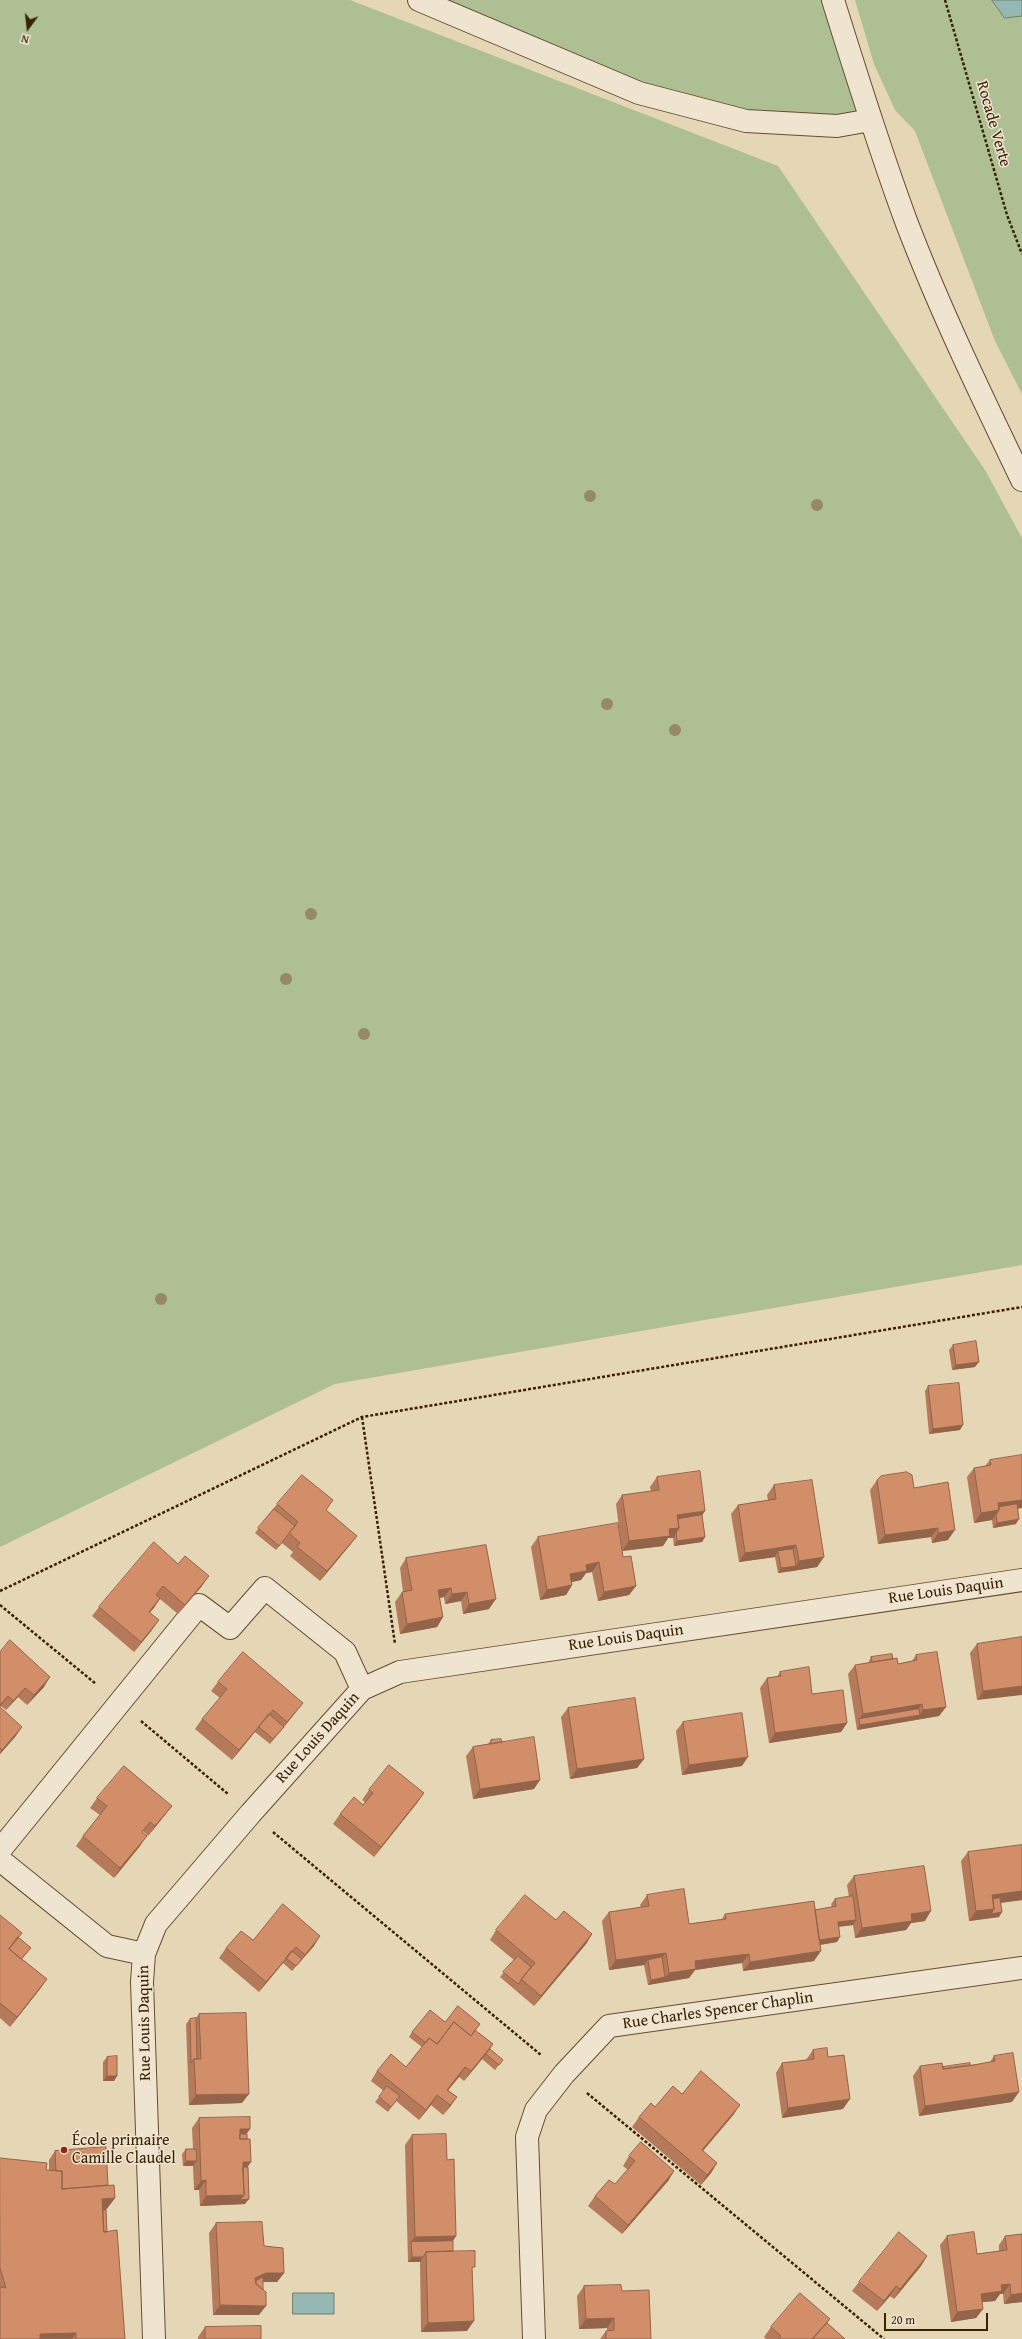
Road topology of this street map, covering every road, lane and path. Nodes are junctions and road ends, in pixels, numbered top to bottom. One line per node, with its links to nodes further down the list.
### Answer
1 (419, 0): 4 (street)
2 (833, 0): 4 (street)
3 (945, 0): 5 (path, Rocade Verte)
4 (871, 120): 6 (street)
5 (1022, 254)
6 (1022, 480)
7 (1022, 1306): 8 (path)
8 (362, 1417): 10 (path); 12 (path)
9 (1022, 1580): 12 (street, Rue Louis Daquin)
10 (0, 1591)
11 (0, 1605): 14 (path)
12 (400, 1672): 13 (street, Rue Louis Daquin)
13 (362, 1689): 14 (street); 15 (street, Rue Louis Daquin)
14 (120, 1704): 15 (path); 16 (street)
15 (251, 1813): 18 (street, Rue Louis Daquin); 20 (path)
16 (0, 1850)
17 (0, 1860): 18 (street)
18 (144, 1954): 21 (street, Rue Louis Daquin)
19 (1022, 1968): 20 (street, Rue Charles Spencer Chaplin)
20 (564, 2074): 22 (street, Rue Charles Spencer Chaplin); 23 (path)
21 (154, 2339)
22 (534, 2339)
23 (884, 2339)

